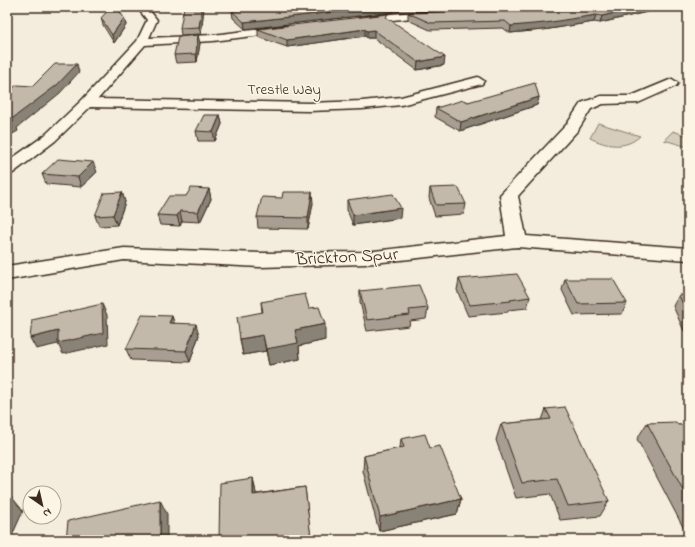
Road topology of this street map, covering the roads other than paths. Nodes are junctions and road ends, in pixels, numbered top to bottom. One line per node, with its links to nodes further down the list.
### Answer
1 (142, 7): 5 (street)
2 (444, 15): 3 (street)
3 (348, 22)
4 (300, 28): 5 (street)
5 (142, 42): 8 (street)
6 (478, 81): 8 (street, Trestle Way)
7 (672, 83): 10 (street)
8 (86, 103): 9 (street)
9 (7, 170)
10 (517, 241): 11 (street, Brickton Spur); 12 (street, Brickton Spur)
11 (688, 254)
12 (7, 273)

